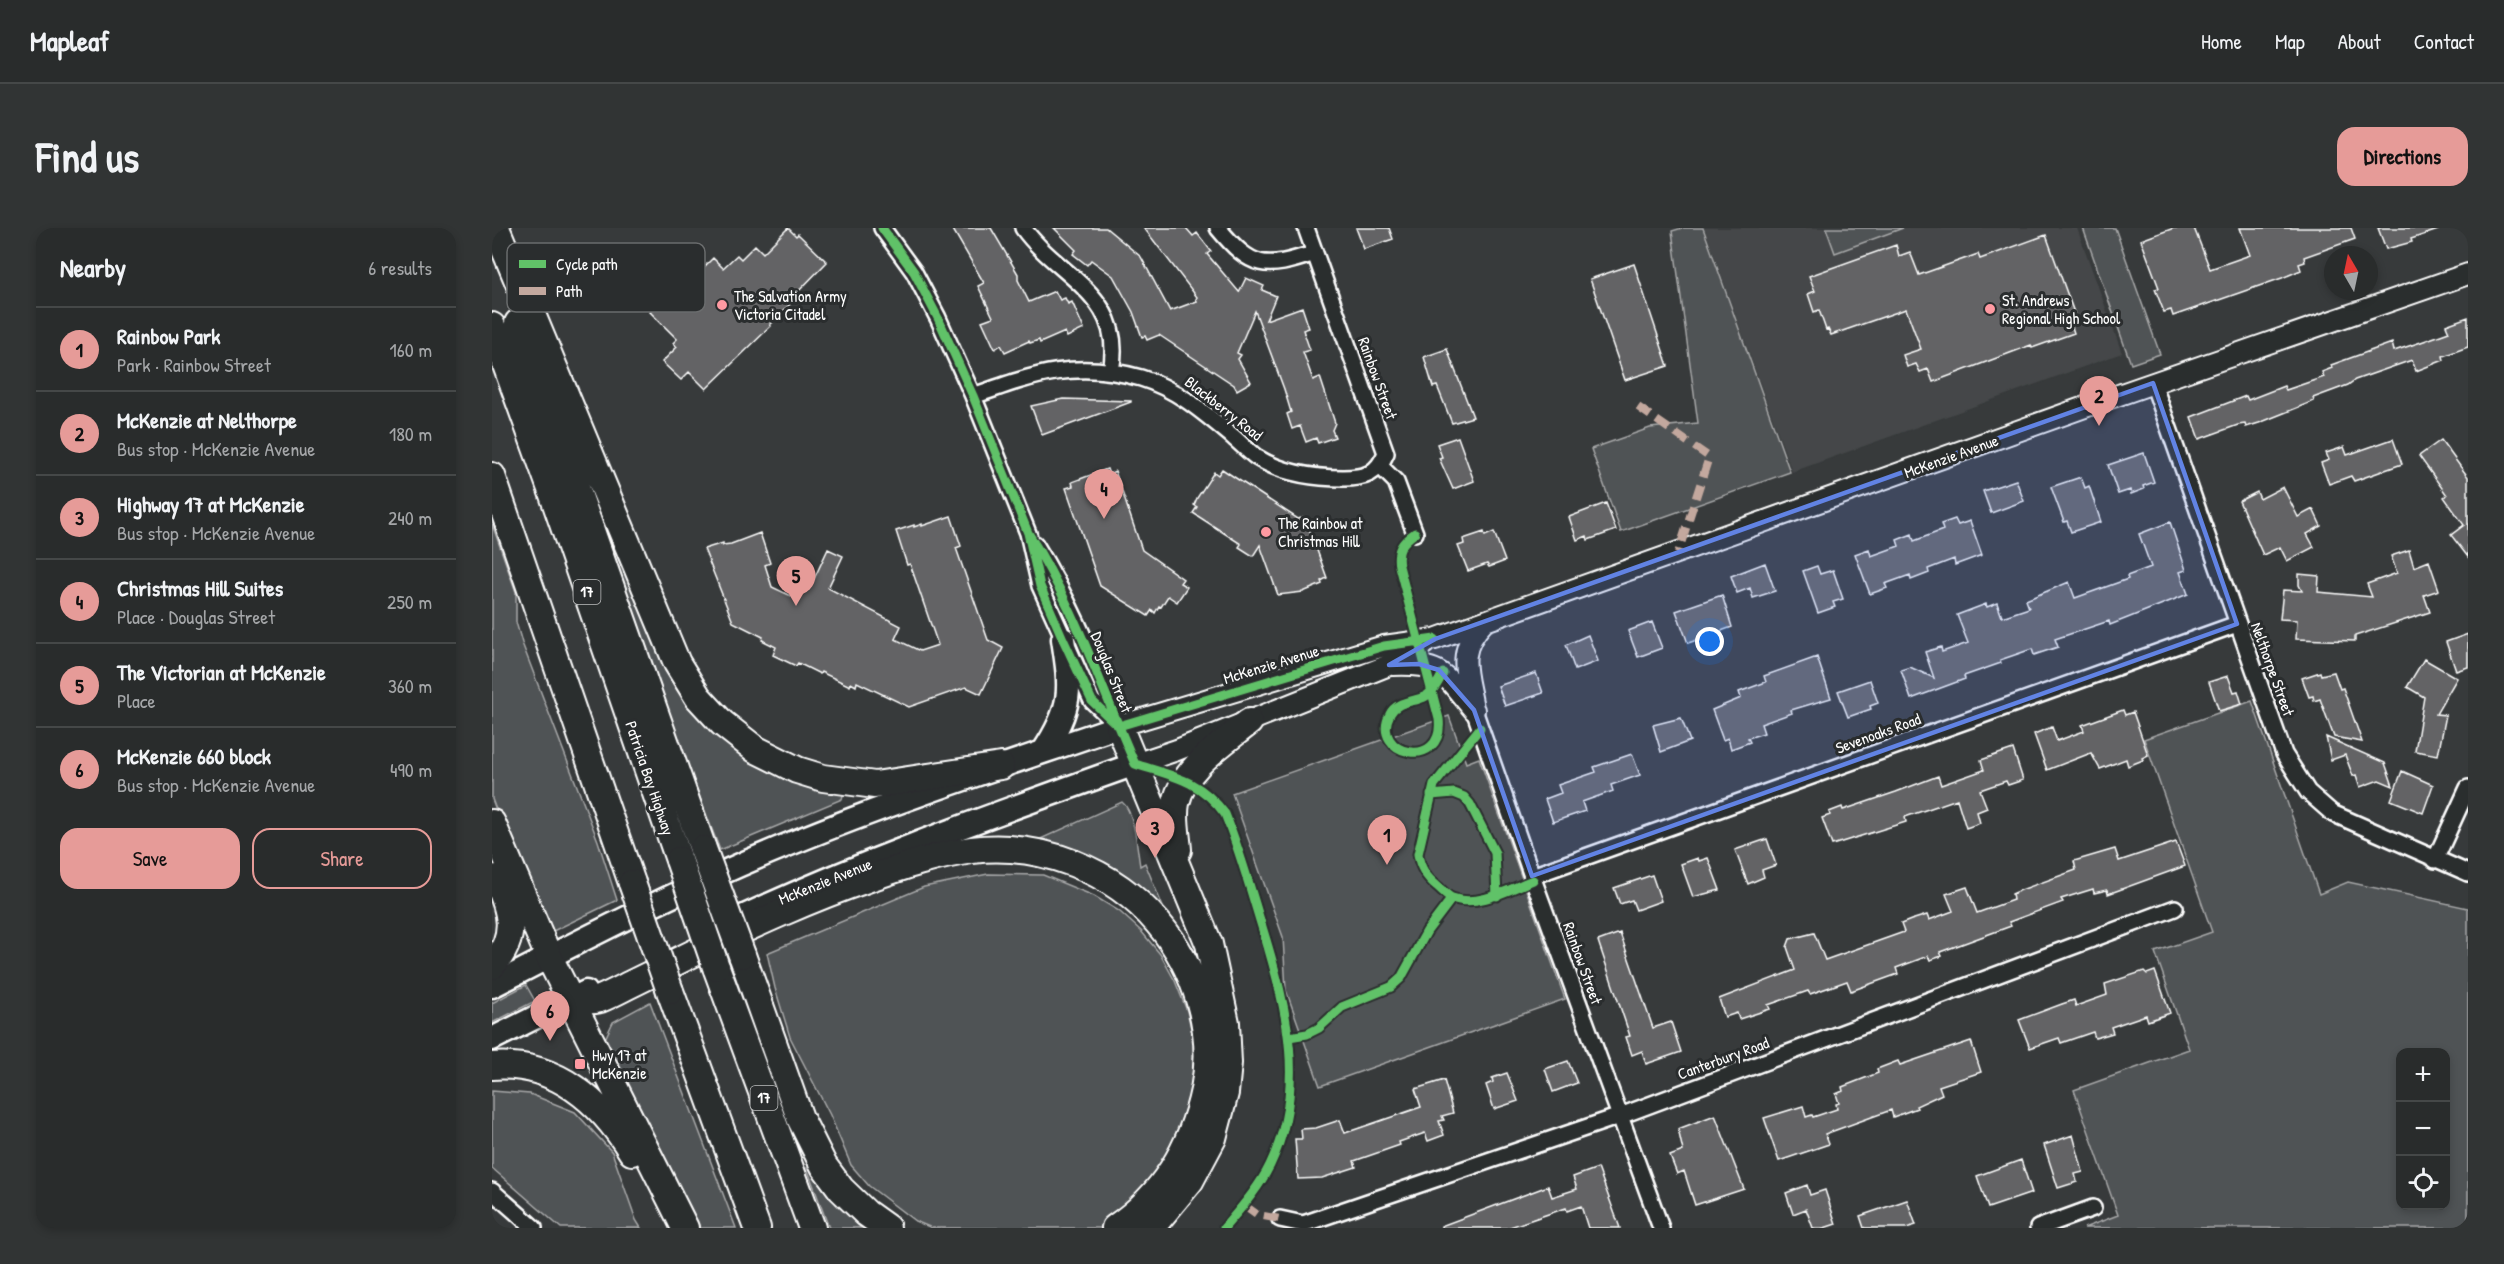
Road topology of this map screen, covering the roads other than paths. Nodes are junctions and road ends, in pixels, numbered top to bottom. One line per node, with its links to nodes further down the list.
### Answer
1 (496, 228): 8 (highway)
2 (882, 228): 16 (street, Douglas Street)
3 (1023, 228): 14 (street)
4 (1218, 228): 7 (street)
5 (1306, 228): 7 (street, Rainbow Street)
6 (492, 252): 10 (highway, bridge)
7 (1315, 254): 17 (street, Rainbow Street)
8 (507, 255)
9 (2468, 274): 15 (main road, McKenzie Avenue)
10 (507, 294)
11 (513, 312): 55 (highway, bridge)
12 (531, 312): 31 (highway)
13 (492, 326): 54 (highway, Patricia Bay Highway / 17, bridge)
14 (1111, 370): 16 (street, Blackberry Road); 17 (street, Blackberry Road)
15 (2153, 383): 21 (main road, McKenzie Avenue); 22 (street, Nelthorpe Street)
16 (973, 396): 19 (street, Douglas Street)
17 (1380, 466): 20 (street)
18 (492, 476): 53 (highway, bridge)
19 (1028, 533): 23 (street, Douglas Street); 28 (street, Douglas Street)
20 (1415, 533)
21 (1484, 622): 24 (main road, McKenzie Avenue); 26 (main road)
22 (2237, 624): 34 (street, Nelthorpe Street); 38 (street, Sevenoaks Road)
23 (1064, 639): 28 (street, Douglas Street); 29 (main road)
24 (1434, 639): 25 (main road, McKenzie Avenue); 28 (main road, McKenzie Avenue)
25 (1389, 665): 26 (main road); 27 (main road, McKenzie Avenue)
26 (1474, 710): 38 (street, Rainbow Street)
27 (1249, 722): 30 (main road, McKenzie Avenue); 35 (highway)
28 (1119, 726): 29 (main road, McKenzie Avenue); 30 (highway)
29 (1044, 752): 31 (main road, McKenzie Avenue)
30 (1135, 764): 35 (highway); 43 (main road, McKenzie Avenue)
31 (1001, 766): 40 (main road, McKenzie Avenue)
32 (2468, 788): 34 (street)
33 (492, 823): 40 (highway)
34 (2435, 860): 37 (street, Nelthorpe Street)
35 (1179, 868): 57 (highway)
36 (492, 869): 41 (highway)
37 (2468, 873)
38 (1532, 876): 46 (street, Rainbow Street)
39 (2175, 908): 46 (street, Canterbury Road)
40 (549, 957): 42 (main road, McKenzie Avenue); 43 (highway)
41 (492, 966)
42 (492, 986)
43 (570, 1000): 44 (main road, McKenzie Avenue); 48 (highway); 56 (highway)
44 (492, 1040)
45 (492, 1066): 48 (highway)
46 (1620, 1116): 50 (street, Canterbury Road); 58 (street, Rainbow Street)
47 (492, 1191): 51 (street)
48 (669, 1196): 52 (highway)
49 (2093, 1208): 59 (street)
50 (1280, 1220)
51 (534, 1228)
52 (685, 1228)
53 (757, 1228)
54 (812, 1228)
55 (887, 1228)
56 (1115, 1228)
57 (1151, 1228)
58 (1661, 1228)
59 (2038, 1228)

